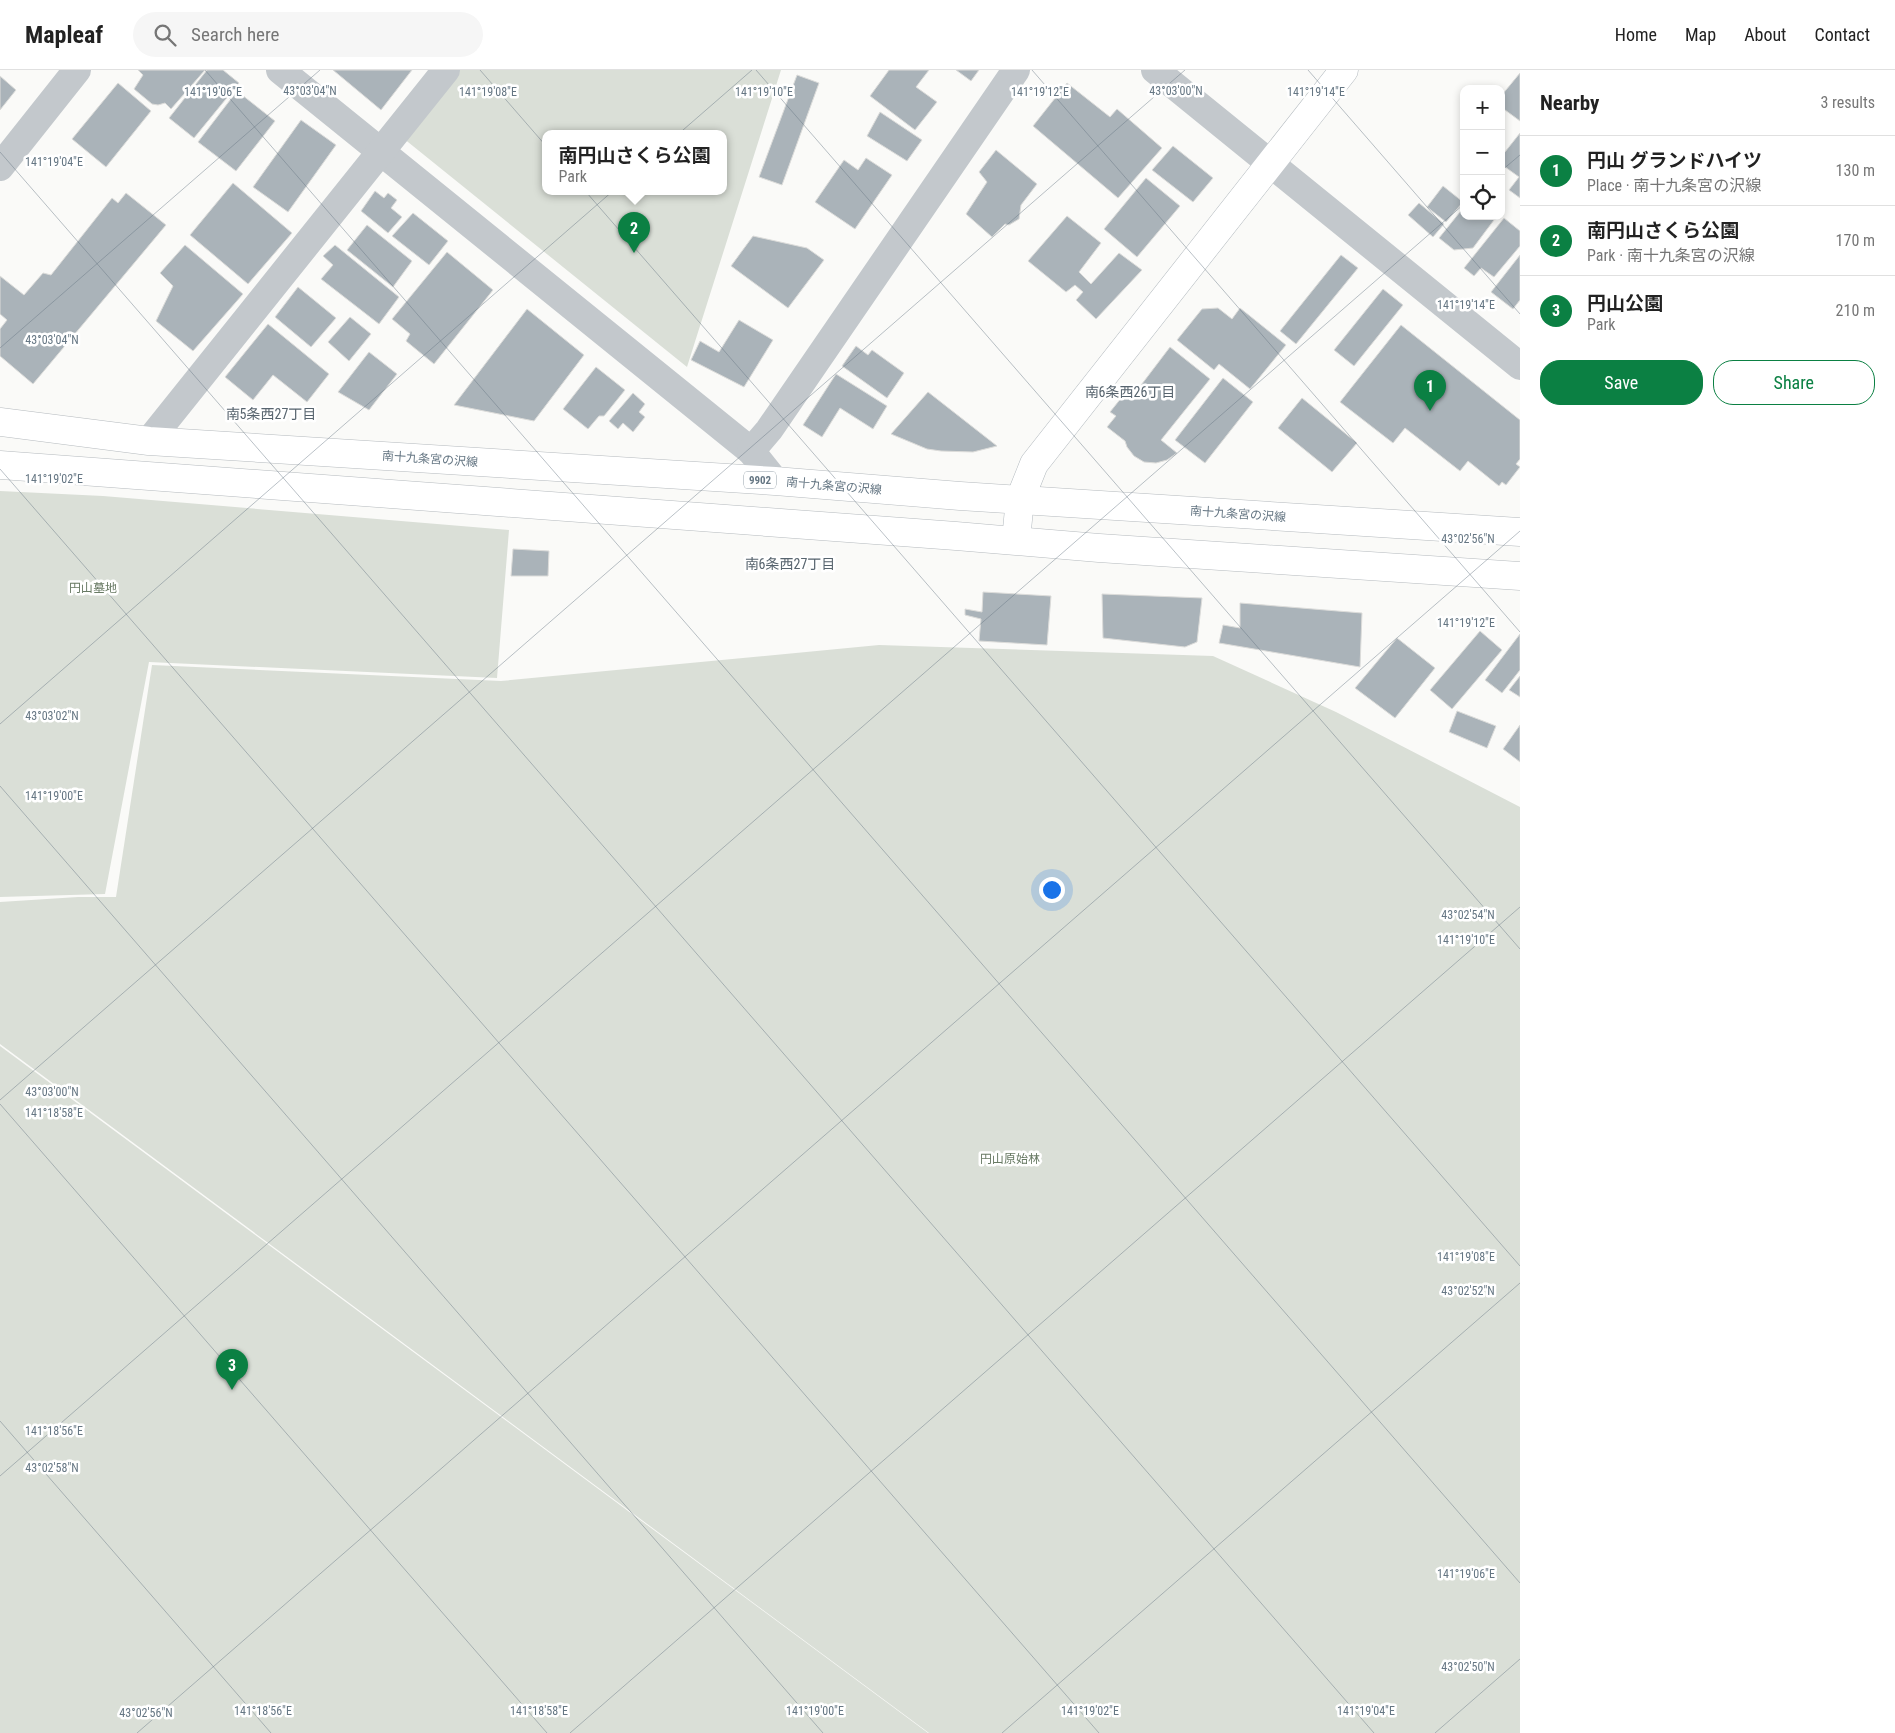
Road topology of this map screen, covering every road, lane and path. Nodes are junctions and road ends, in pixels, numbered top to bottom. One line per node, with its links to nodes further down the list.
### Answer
1 (77, 70): 9 (street)
2 (280, 70): 7 (street)
3 (446, 70): 7 (street)
4 (1016, 70): 13 (street)
5 (1155, 70): 8 (street)
6 (1344, 70): 8 (main road)
7 (381, 152): 12 (street); 13 (street)
8 (1270, 164): 10 (street); 16 (main road)
9 (0, 167)
10 (1520, 366)
11 (0, 422): 12 (main road, 南十九条宮の沢線 / 9902)
12 (149, 441): 15 (main road, 南十九条宮の沢線 / 9902)
13 (751, 450): 15 (street)
14 (0, 465): 18 (main road)
15 (775, 481): 16 (main road, 南十九条宮の沢線 / 9902)
16 (1020, 499): 17 (main road, 南十九条宮の沢線 / 9902); 18 (main road)
17 (1520, 532)
18 (1016, 540): 19 (main road)
19 (1520, 576)

